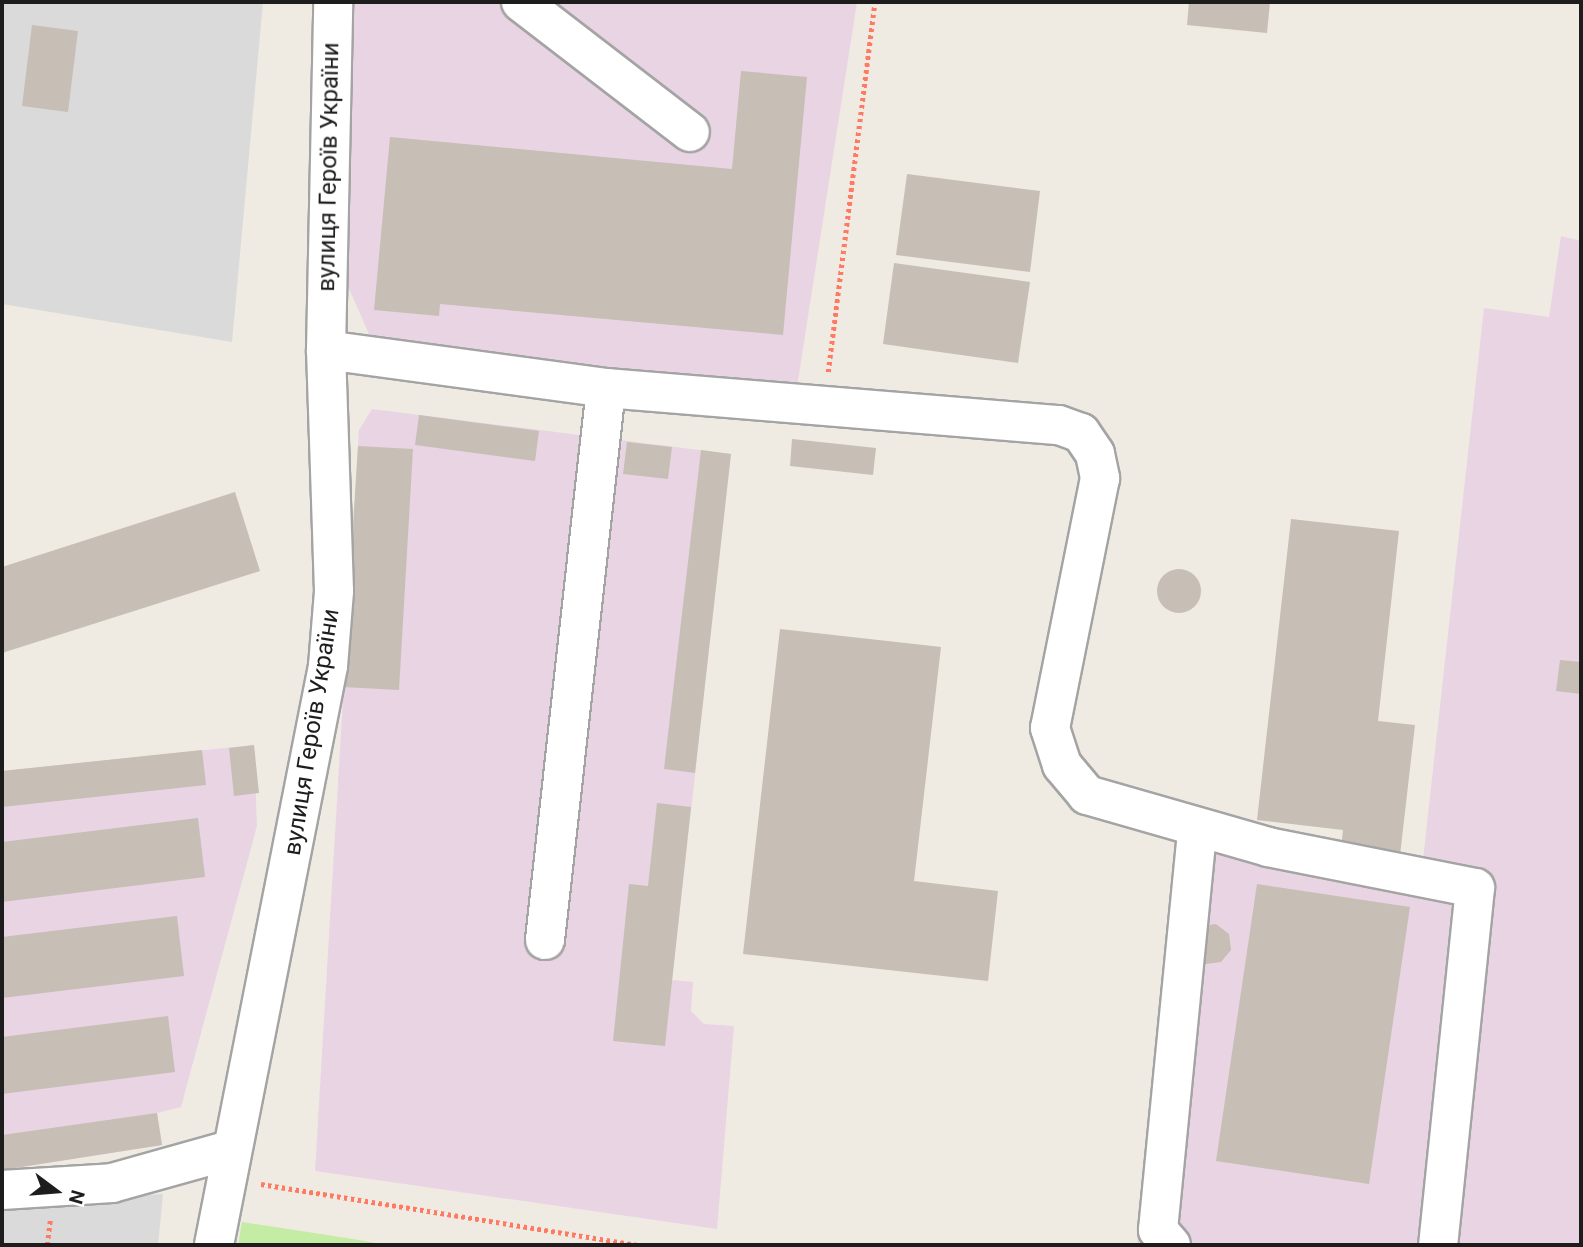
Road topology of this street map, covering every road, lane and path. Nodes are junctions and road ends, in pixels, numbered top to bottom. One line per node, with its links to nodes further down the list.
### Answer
1 (332, 2): 5 (street, вулиця Героїв України)
2 (521, 2): 4 (street)
3 (875, 2): 7 (path)
4 (690, 132)
5 (326, 350): 6 (street); 10 (street, вулиця Героїв України)
6 (606, 388): 7 (street); 9 (street)
7 (824, 406): 8 (street)
8 (1197, 829): 14 (street); 15 (street)
9 (545, 940)
10 (228, 1164): 11 (street); 12 (street, вулиця Героїв України); 13 (path)
11 (2, 1191)
12 (214, 1245)
13 (639, 1245)
14 (1171, 1245)
15 (1438, 1245)

